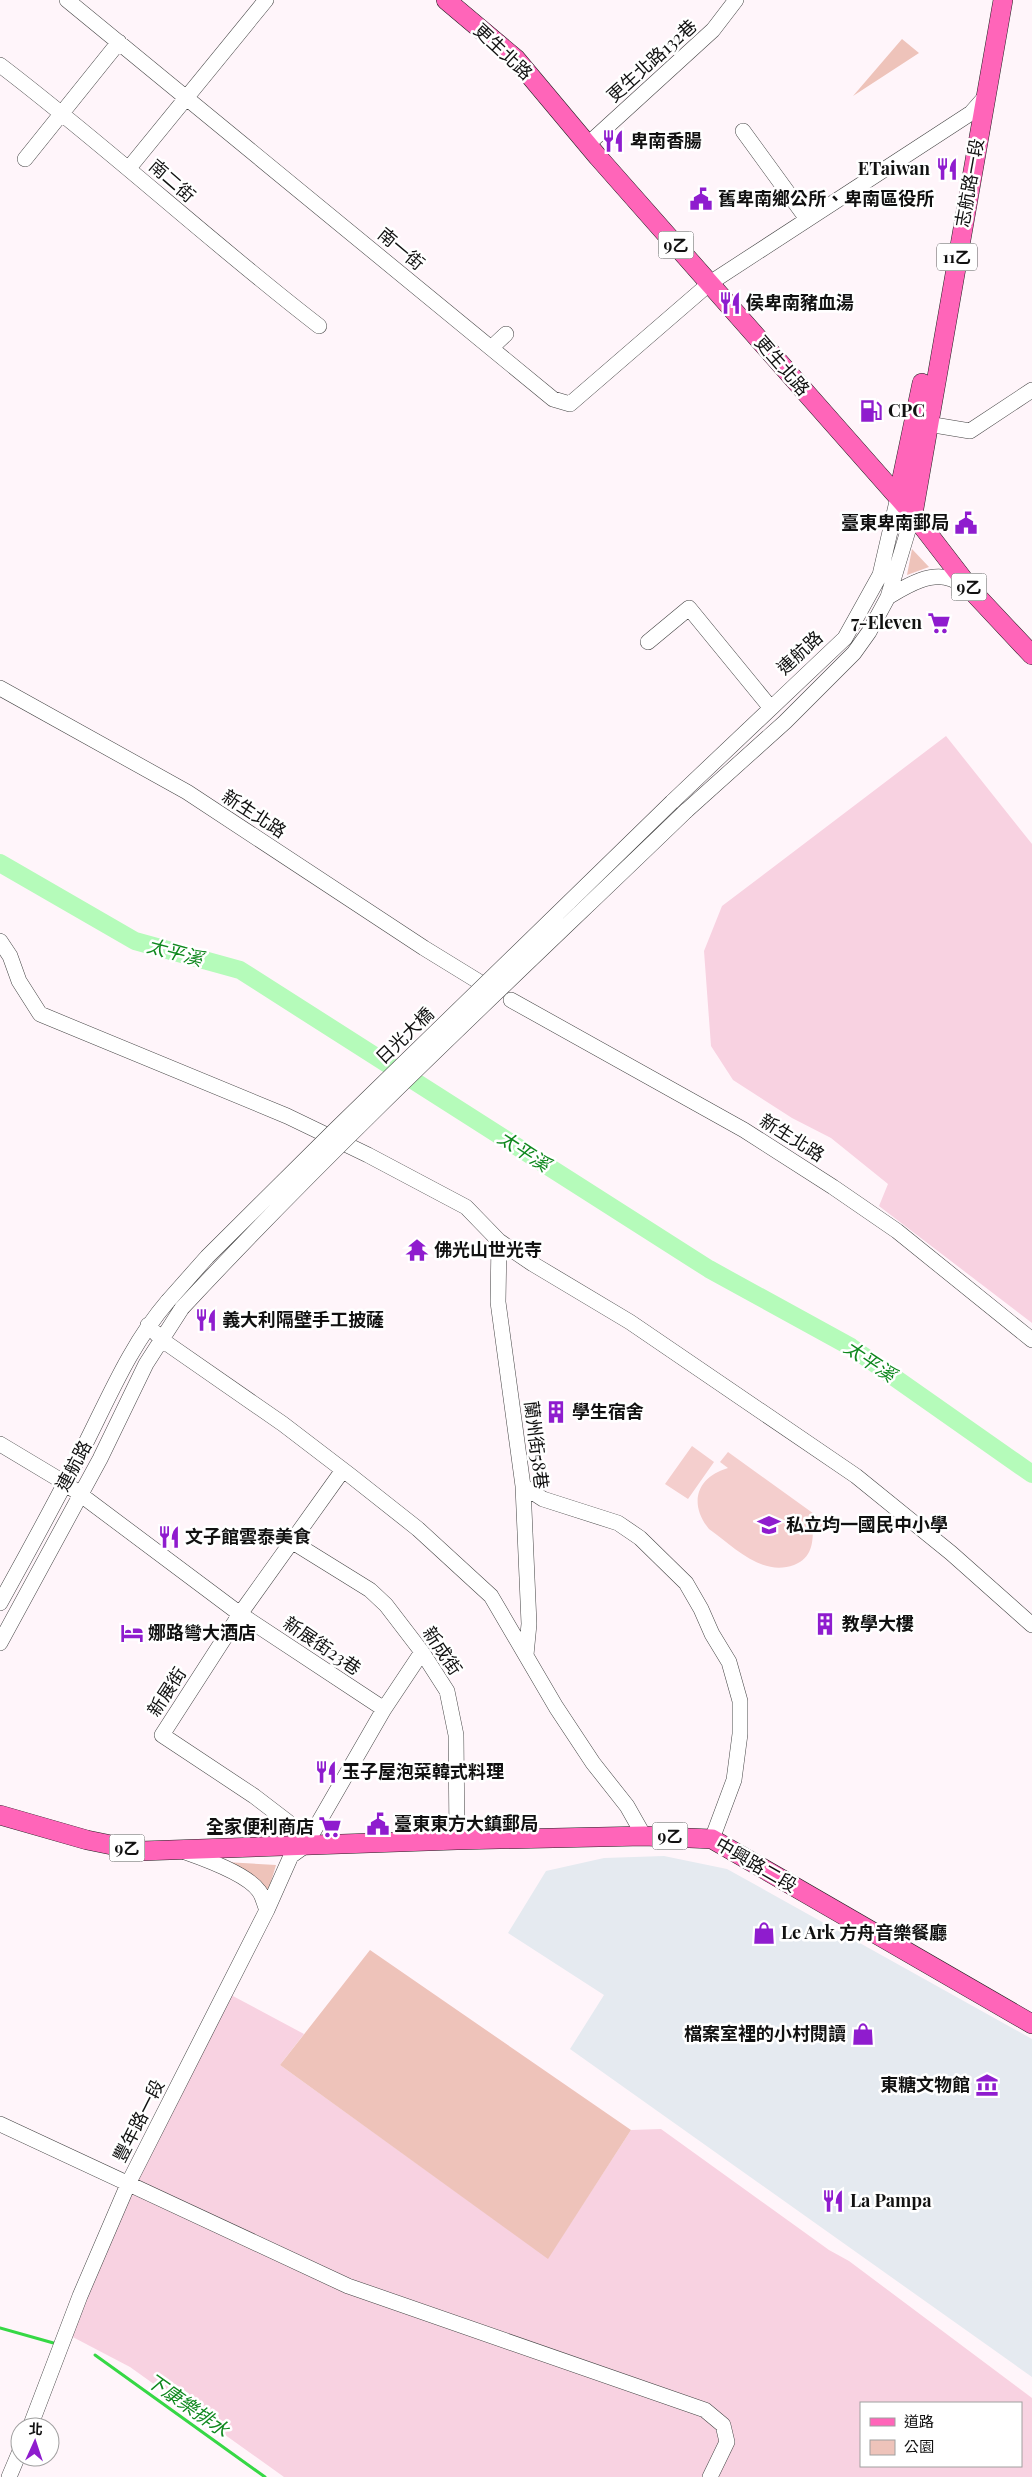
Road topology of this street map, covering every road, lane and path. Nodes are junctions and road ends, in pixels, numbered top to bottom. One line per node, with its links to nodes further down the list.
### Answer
1 (67, 0): 7 (street, 南一街)
2 (446, 0): 14 (main road, 更生北路 / 9乙)
3 (736, 0): 14 (street, 更生北路132巷)
4 (991, 0): 12 (main road, 志航路一段 / 11乙)
5 (1003, 0): 9 (main road, 志航路一段 / 11乙)
6 (261, 2): 10 (street)
7 (119, 42): 10 (street, 南一街); 11 (street)
8 (0, 65): 11 (street, 南二街)
9 (985, 97): 12 (street); 23 (main road, 志航路一段 / 11乙)
10 (186, 98): 16 (street); 21 (street, 南一街)
11 (62, 113): 15 (street); 16 (street, 南二街)
12 (971, 113): 17 (street); 24 (main road, 志航路一段 / 11乙)
13 (743, 131): 17 (street)
14 (587, 145): 18 (main road, 更生北路 / 9乙)
15 (25, 159)
16 (129, 168): 19 (street, 南二街)
17 (807, 219): 18 (street)
18 (710, 283): 21 (street, 南一街); 24 (main road, 更生北路 / 9乙)
19 (319, 326)
20 (506, 334): 21 (street)
21 (491, 348)
22 (1032, 390): 23 (street)
23 (928, 424): 25 (main road, 志航路一段 / 11乙)
24 (898, 497): 25 (main road, 更生北路 / 9乙); 29 (street, 連航路)
25 (913, 514): 26 (main road, 9乙); 27 (street)
26 (973, 592): 27 (street); 30 (main road, 9乙)
27 (888, 597): 31 (street)
28 (648, 642): 33 (street)
29 (832, 649): 31 (street); 33 (street, 連航路)
30 (1032, 655)
31 (842, 665): 39 (street, 日光大橋, bridge)
32 (0, 688): 36 (street, 新生北路)
33 (770, 707): 34 (street, 連航路)
34 (672, 802): 39 (street, 日光大橋, bridge)
35 (0, 941): 38 (street)
36 (481, 982)
37 (510, 1000): 42 (street, 新生北路)
38 (499, 1241): 46 (street, 蘭州街58巷); 52 (street)
39 (175, 1304): 40 (street, 連航路); 41 (street, 連航路)
40 (148, 1325): 41 (street); 45 (street, 連航路)
41 (162, 1340): 44 (street); 47 (street, 連航路)
42 (1032, 1340)
43 (0, 1444): 45 (street, 新展街23巷)
44 (343, 1470): 48 (street, 新展街); 55 (street)
45 (65, 1483): 47 (street, 新展街23巷); 49 (street, 連航路)
46 (523, 1486): 55 (street, 蘭州街58巷); 59 (street)
47 (80, 1496): 50 (street, 新展街23巷); 51 (street, 連航路)
48 (291, 1541): 50 (street, 新展街); 54 (street, 新成街)
49 (0, 1604)
50 (240, 1614): 56 (street, 新展街23巷); 61 (street, 新展街)
51 (6, 1616): 53 (street, 連航路)
52 (1032, 1625)
53 (0, 1643)
54 (422, 1652): 56 (street, 豐年路一段); 60 (street, 新成街)
55 (526, 1655): 58 (street)
56 (384, 1709): 61 (street, 豐年路一段)
57 (0, 1815): 62 (main road, 中興路二段 / 9乙)
58 (644, 1836): 59 (main road, 中興路二段 / 9乙); 60 (main road, 中興路二段 / 9乙)
59 (712, 1839): 64 (main road, 中興路二段 / 9乙)
60 (457, 1840): 61 (main road, 中興路二段 / 9乙)
61 (306, 1846): 62 (main road, 中興路二段 / 9乙); 63 (street, 豐年路一段)
62 (184, 1851): 63 (street)
63 (267, 1910): 66 (street, 豐年路一段)
64 (1032, 2024)
65 (0, 2124): 66 (street)
66 (129, 2182): 67 (street, 豐年路一段); 68 (street)
67 (34, 2417)
68 (710, 2477)

